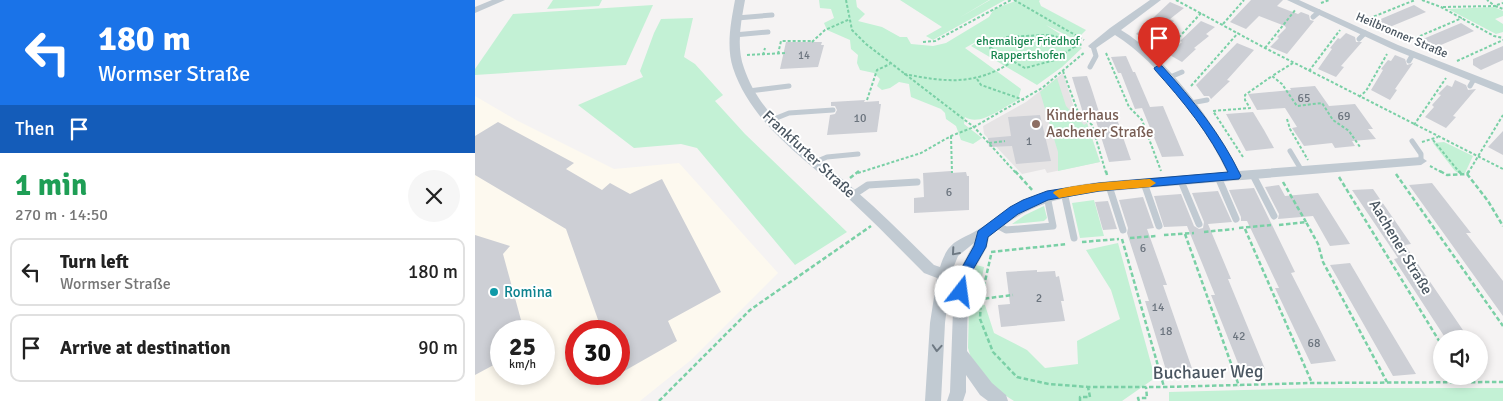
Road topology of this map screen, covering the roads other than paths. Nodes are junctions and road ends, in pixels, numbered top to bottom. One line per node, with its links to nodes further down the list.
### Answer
1 (500, 0): 5 (street)
2 (740, 0): 7 (street, Frankfurter Straße)
3 (1156, 0): 8 (street)
4 (1295, 3): 16 (street, Heilbronner Straße)
5 (475, 10)
6 (772, 15): 7 (lane)
7 (737, 18): 10 (street, Frankfurter Straße)
8 (1113, 30): 11 (street); 14 (street)
9 (768, 32): 10 (lane)
10 (734, 34): 17 (street, Frankfurter Straße)
11 (1096, 43): 12 (lane)
12 (1090, 67)
13 (1182, 72): 14 (lane)
14 (1168, 78): 19 (street)
15 (789, 86): 17 (lane)
16 (1503, 90)
17 (749, 91): 21 (street, Frankfurter Straße)
18 (1207, 100): 19 (lane)
19 (1191, 103): 29 (street)
20 (833, 110): 21 (lane)
21 (769, 121): 26 (street, Frankfurter Straße)
22 (1413, 141): 25 (lane)
23 (1291, 152): 27 (lane)
24 (858, 154): 26 (lane)
25 (1421, 157): 27 (street)
26 (815, 162): 36 (street, Frankfurter Straße)
27 (1302, 171): 28 (street)
28 (1253, 175): 29 (street); 38 (lane)
29 (1235, 176): 30 (street)
30 (1218, 177): 31 (street); 39 (lane)
31 (1181, 180): 33 (street); 41 (lane)
32 (917, 182): 36 (lane)
33 (1145, 184): 34 (street); 42 (lane)
34 (1109, 186): 35 (street); 43 (lane)
35 (1064, 192): 37 (street); 45 (lane)
36 (853, 196): 46 (street, Frankfurter Straße)
37 (1043, 197): 40 (street); 40 (lane)
38 (1273, 216)
39 (1236, 219)
40 (995, 224): 44 (street)
41 (1199, 224)
42 (1159, 226)
43 (1123, 230)
44 (983, 234): 46 (street, one-way to 46); 47 (street)
45 (1074, 238)
46 (943, 275): 47 (street, Frankfurter Straße); 49 (street, one-way to 49)
47 (961, 280): 48 (street)
48 (959, 353): 50 (street); 51 (street)
49 (933, 401)
50 (955, 401)
51 (1001, 401)

